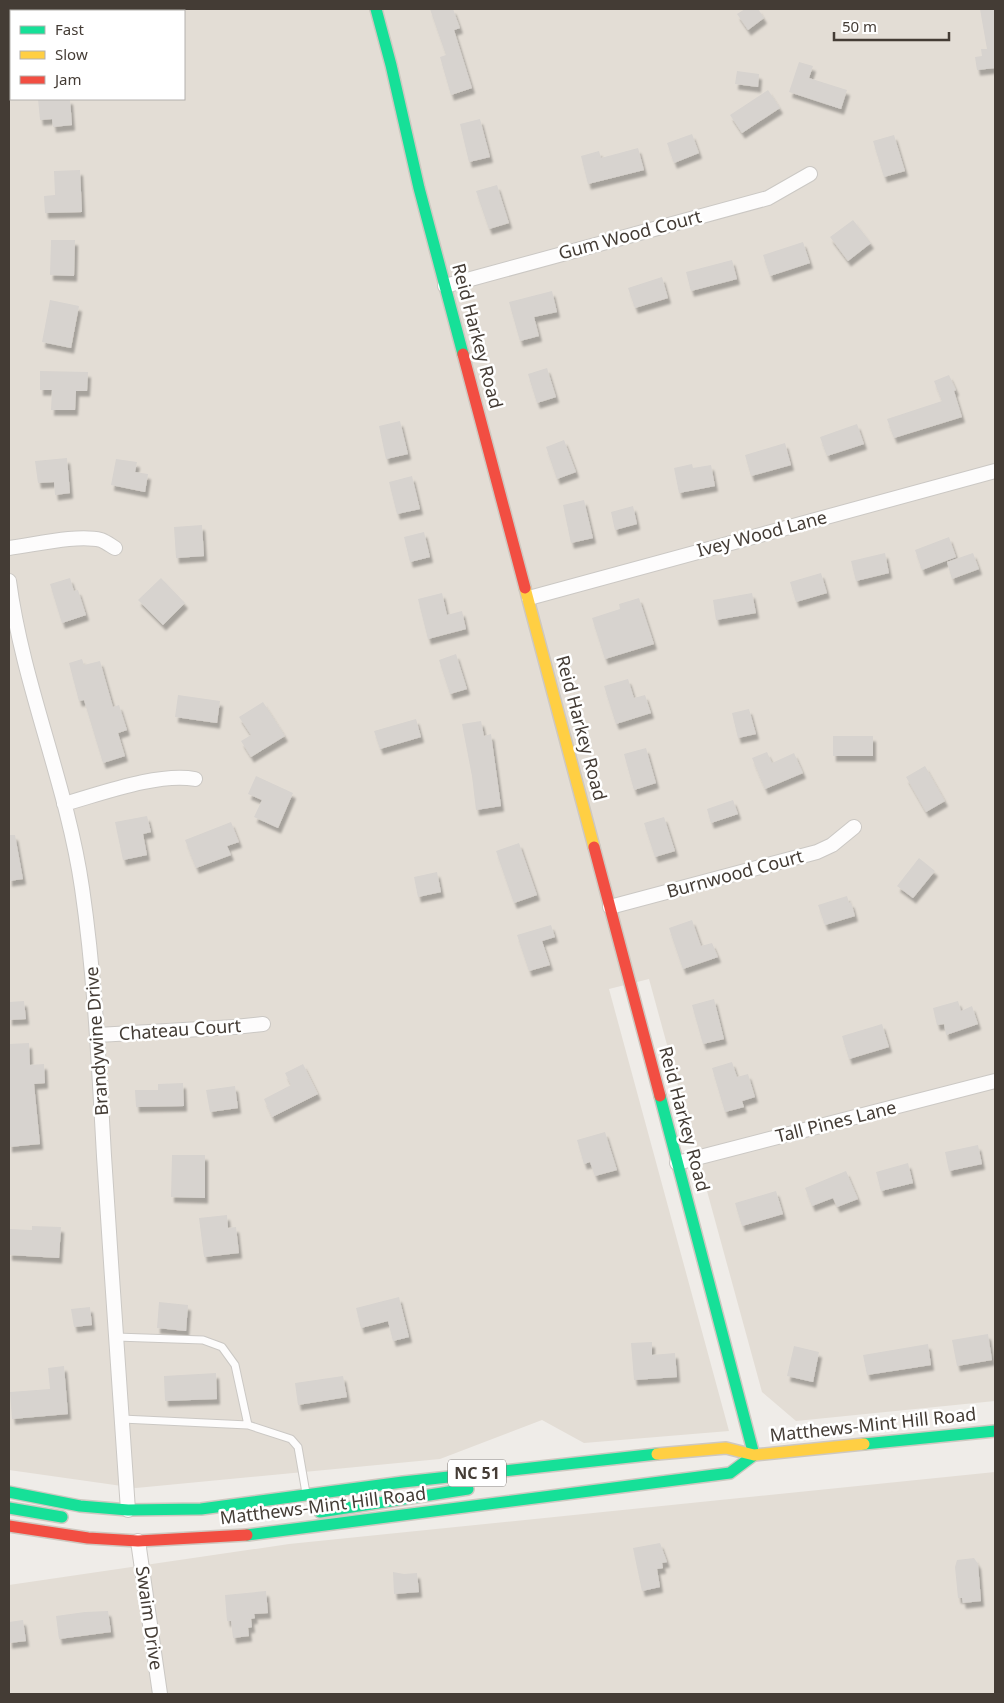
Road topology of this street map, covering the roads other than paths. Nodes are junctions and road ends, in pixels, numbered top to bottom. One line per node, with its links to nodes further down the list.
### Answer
1 (376, 9): 3 (main road, Reid Harkey Road)
2 (810, 174): 3 (street, Gum Wood Court)
3 (445, 286): 8 (main road, Reid Harkey Road)
4 (995, 471): 8 (street, Ivey Wood Lane)
5 (9, 548): 6 (street)
6 (115, 548)
7 (9, 581): 10 (street, Brandywine Drive)
8 (529, 598): 12 (main road, Reid Harkey Road)
9 (195, 779): 10 (street)
10 (64, 804): 14 (street, Brandywine Drive)
11 (854, 827): 12 (street, Burnwood Court)
12 (610, 908): 16 (main road, Reid Harkey Road)
13 (263, 1024): 14 (street, Chateau Court)
14 (98, 1035): 17 (street, Brandywine Drive)
15 (995, 1081): 16 (street, Tall Pines Lane)
16 (677, 1163): 21 (main road, Reid Harkey Road)
17 (116, 1337): 18 (street, Brandywine Drive); 19 (lane)
18 (122, 1419): 19 (lane); 29 (street, Brandywine Drive)
19 (248, 1425): 26 (lane)
20 (995, 1431): 21 (main road, Matthews-Mint Hill Road / NC 51)
21 (754, 1455): 22 (main road, Matthews-Mint Hill Road / NC 51); 35 (main road, Matthews-Mint Hill Road / NC 51)
22 (552, 1464): 23 (main road); 26 (main road, Matthews-Mint Hill Road / NC 51)
23 (546, 1478)
24 (476, 1488): 30 (main road)
25 (9, 1492): 29 (main road, NC 51)
26 (306, 1495): 28 (main road, Matthews-Mint Hill Road / NC 51)
27 (9, 1508): 31 (main road)
28 (201, 1509): 29 (main road, NC 51); 33 (main road)
29 (128, 1510)
30 (308, 1514)
31 (73, 1519)
32 (261, 1521): 35 (main road)
33 (180, 1522)
34 (9, 1526): 36 (main road, Matthews-Mint Hill Road / NC 51)
35 (238, 1536): 36 (main road, Matthews-Mint Hill Road / NC 51)
36 (138, 1541): 37 (street, Swaim Drive)
37 (160, 1694)

